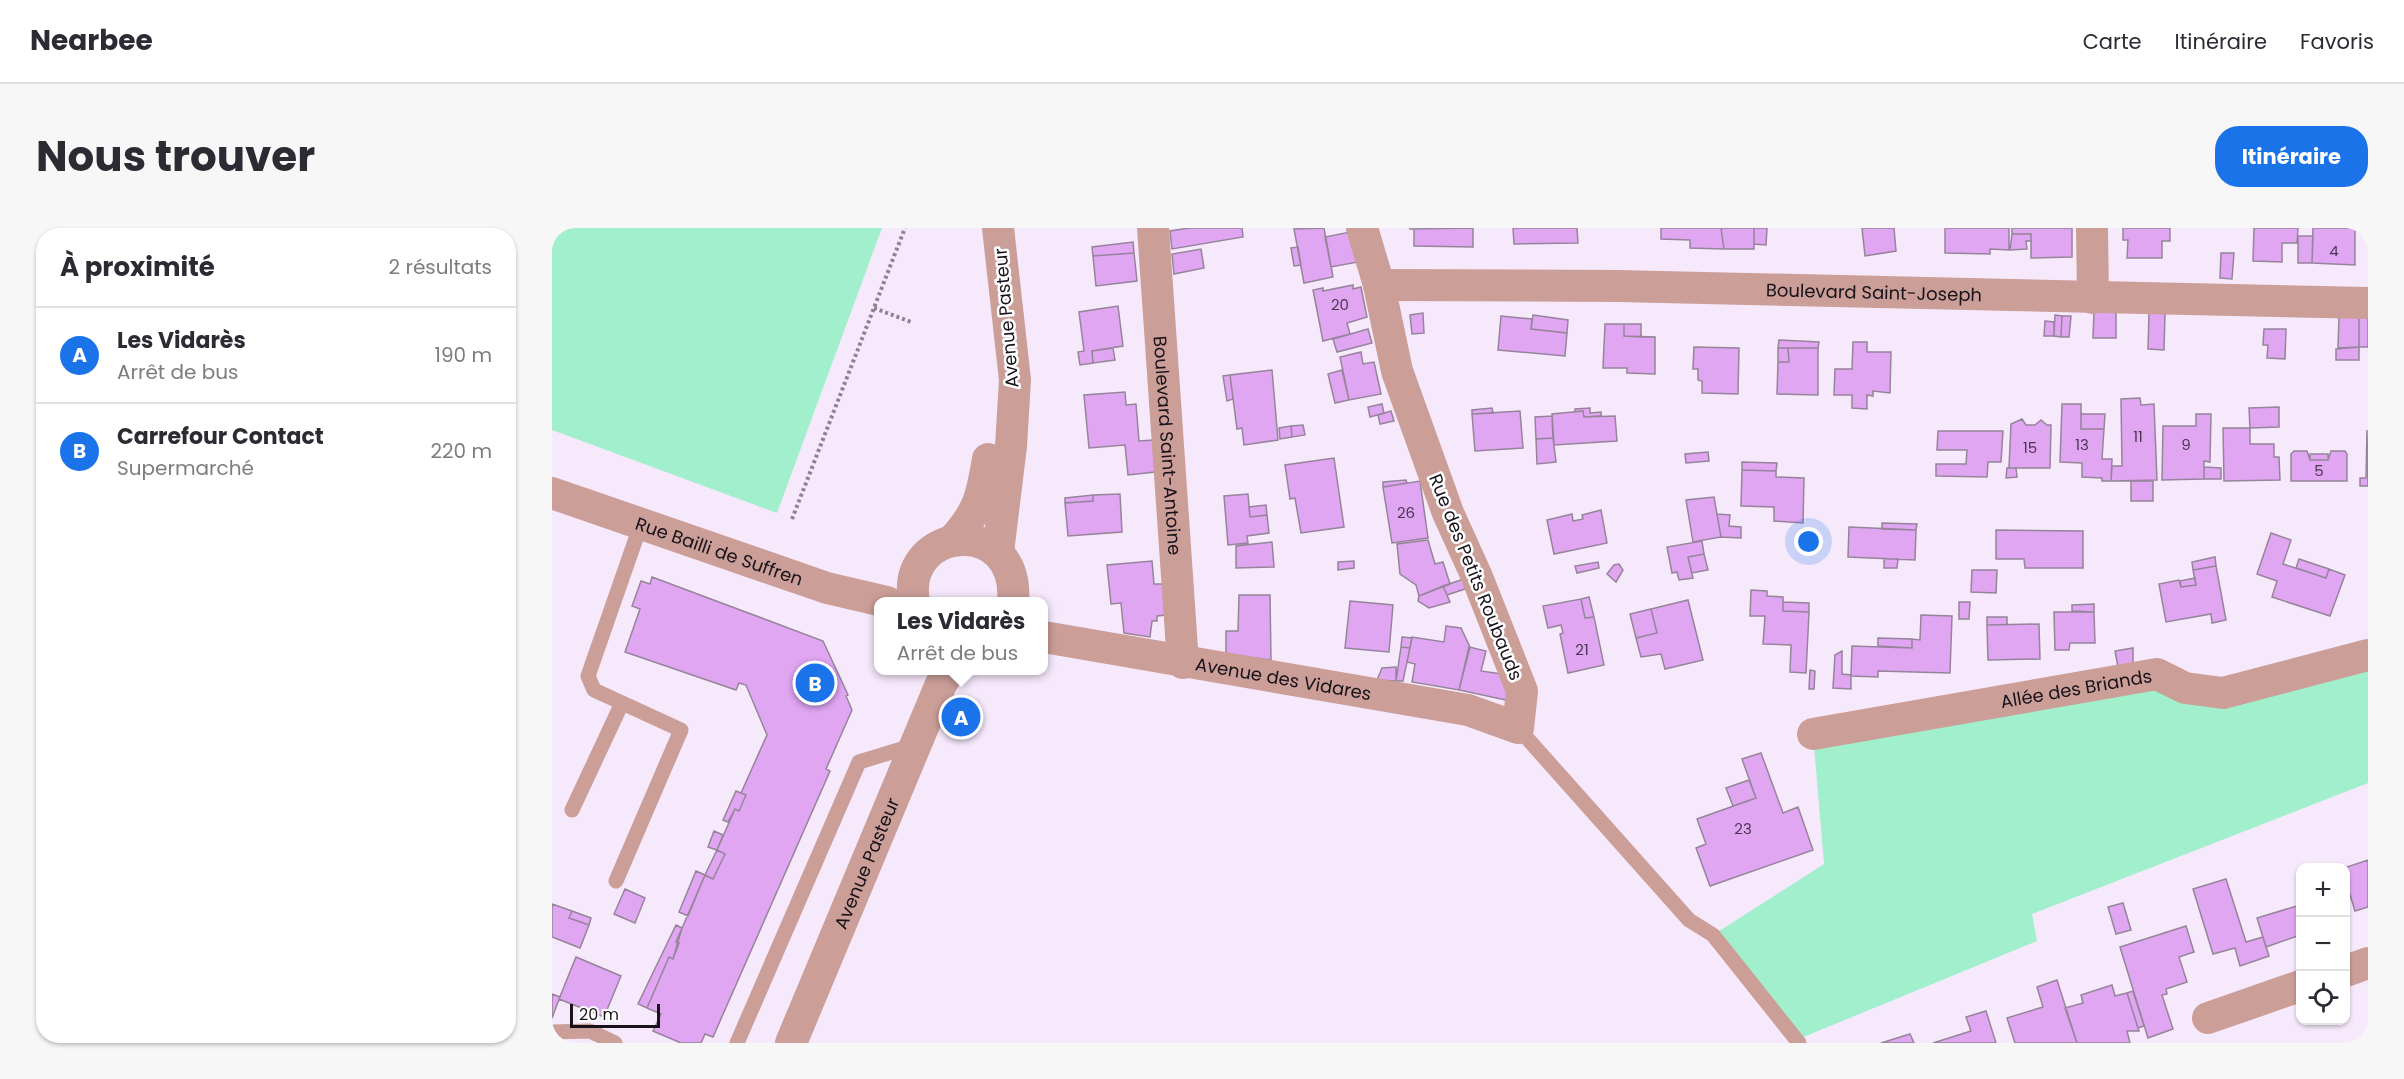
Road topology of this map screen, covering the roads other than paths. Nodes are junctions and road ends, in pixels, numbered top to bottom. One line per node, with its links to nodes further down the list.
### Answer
1 (979, 228): 11 (street, Avenue Pasteur)
2 (998, 228): 12 (street, Avenue Pasteur)
3 (1153, 228): 18 (street, Boulevard Saint-Antoine)
4 (1362, 228): 6 (street, Rue des Petits Roubauds)
5 (2092, 228): 7 (street)
6 (1379, 285): 7 (street, Boulevard Saint-Joseph); 21 (street, Rue des Petits Roubauds)
7 (2093, 298): 8 (street, Boulevard Saint-Joseph)
8 (2368, 303)
9 (552, 493): 10 (street, Rue Bailli de Suffren)
10 (641, 524): 15 (street, Rue Bailli de Suffren); 20 (lane)
11 (953, 540): 12 (street); 13 (street)
12 (998, 552): 14 (street)
13 (913, 597)
14 (1014, 597)
15 (874, 599)
16 (1048, 637): 18 (street, Avenue des Vidares)
17 (2368, 655): 22 (street, Allée des Briands)
18 (1183, 663): 21 (street, Avenue des Vidares)
19 (943, 675): 23 (street, Avenue Pasteur)
20 (622, 703): 24 (lane); 25 (lane)
21 (1518, 728): 34 (lane)
22 (1813, 734)
23 (918, 744): 32 (lane); 33 (street, Avenue Pasteur)
24 (572, 810)
25 (616, 881)
26 (2368, 963): 27 (street)
27 (2350, 970)
28 (2296, 988): 29 (street)
29 (2208, 1018)
30 (552, 1032): 31 (lane)
31 (615, 1043)
32 (737, 1043)
33 (790, 1043)
34 (1799, 1043)

